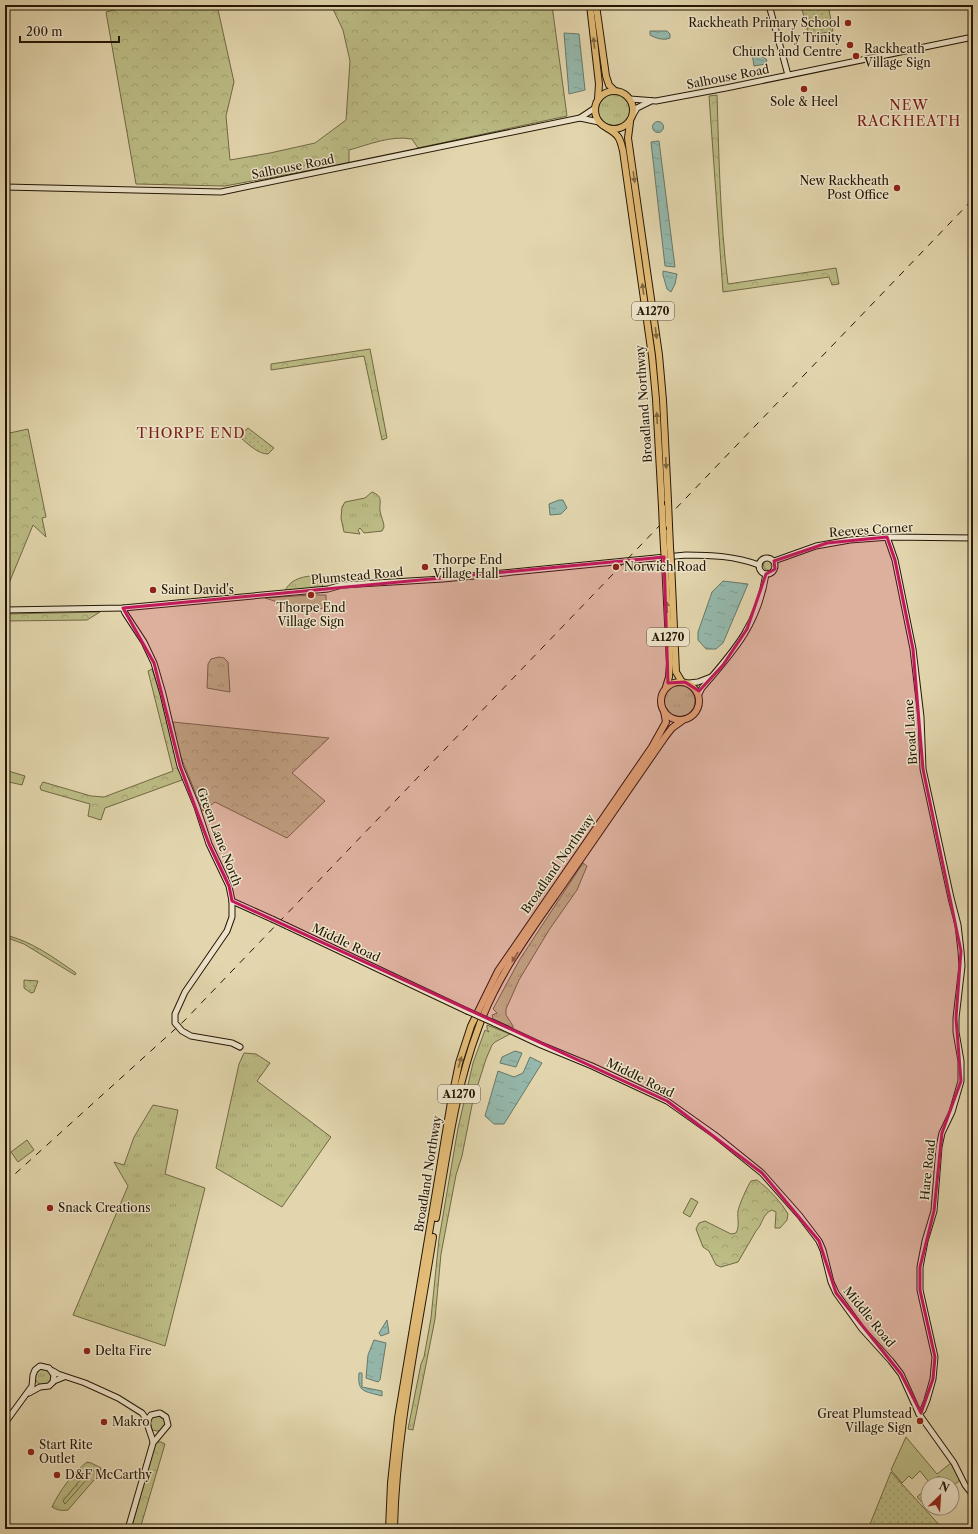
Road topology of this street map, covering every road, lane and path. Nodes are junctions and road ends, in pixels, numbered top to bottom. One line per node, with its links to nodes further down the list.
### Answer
1 (590, 5): 8 (highway, one-way to 1)
2 (596, 5): 6 (highway)
3 (769, 5): 5 (street)
4 (973, 37): 5 (street, Salhouse Road)
5 (788, 75): 9 (street, Salhouse Road)
6 (614, 90): 7 (highway); 8 (highway)
7 (630, 99): 9 (street, Salhouse Road); 11 (highway)
8 (597, 101): 10 (highway)
9 (651, 101): 11 (street, Salhouse Road)
10 (595, 108): 12 (street, Salhouse Road); 13 (highway)
11 (633, 115): 14 (highway, A1270)
12 (580, 118): 13 (street, Salhouse Road); 16 (street, Salhouse Road)
13 (599, 122): 15 (highway, A1270)
14 (630, 122): 15 (highway); 17 (highway, Broadland Northway / A1270, one-way to 17)
15 (607, 128): 17 (highway, Broadland Northway / A1270, one-way to 15)
16 (5, 187)
17 (664, 484): 23 (highway, Broadland Northway / A1270, bridge)
18 (887, 537): 19 (street, Reeves Corner); 20 (street, Reeves Corner); 34 (street, Broad Lane)
19 (973, 538)
20 (774, 561): 21 (street); 22 (street)
21 (759, 565): 22 (street); 24 (street, Plumstead Road)
22 (766, 574): 26 (street)
23 (669, 586): 27 (highway, Broadland Northway / A1270); 29 (highway, Broadland Northway / A1270, one-way to 23)
24 (123, 608): 25 (street, Plumstead Road); 33 (street, Green Lane North)
25 (5, 610)
26 (711, 677): 28 (street); 30 (street)
27 (682, 682): 28 (highway); 29 (highway)
28 (689, 684): 30 (highway)
29 (666, 688): 31 (highway)
30 (699, 694): 32 (highway)
31 (664, 711): 32 (highway); 52 (highway, Broadland Northway / A1270, one-way to 31)
32 (683, 720): 53 (highway, Broadland Northway / A1270, one-way to 53)
33 (232, 901): 35 (street, Green Lane North); 43 (street, Middle Road, bridge)
34 (958, 925): 43 (street, Hare Road)
35 (240, 1047)
36 (52, 1371): 37 (street); 38 (street); 39 (street)
37 (65, 1377): 39 (street); 42 (street)
38 (33, 1380): 40 (street); 41 (street)
39 (53, 1382): 40 (street)
40 (40, 1387): 41 (street)
41 (25, 1396): 46 (street)
42 (142, 1413): 44 (street); 45 (street)
43 (919, 1414): 50 (street, Middle Road)
44 (151, 1415): 45 (street); 48 (street)
45 (147, 1420): 47 (street)
46 (5, 1424)
47 (151, 1431): 48 (street); 49 (street)
48 (160, 1433): 49 (street)
49 (153, 1443): 51 (street)
50 (973, 1495)
51 (128, 1529)
52 (389, 1529)
53 (394, 1529)

